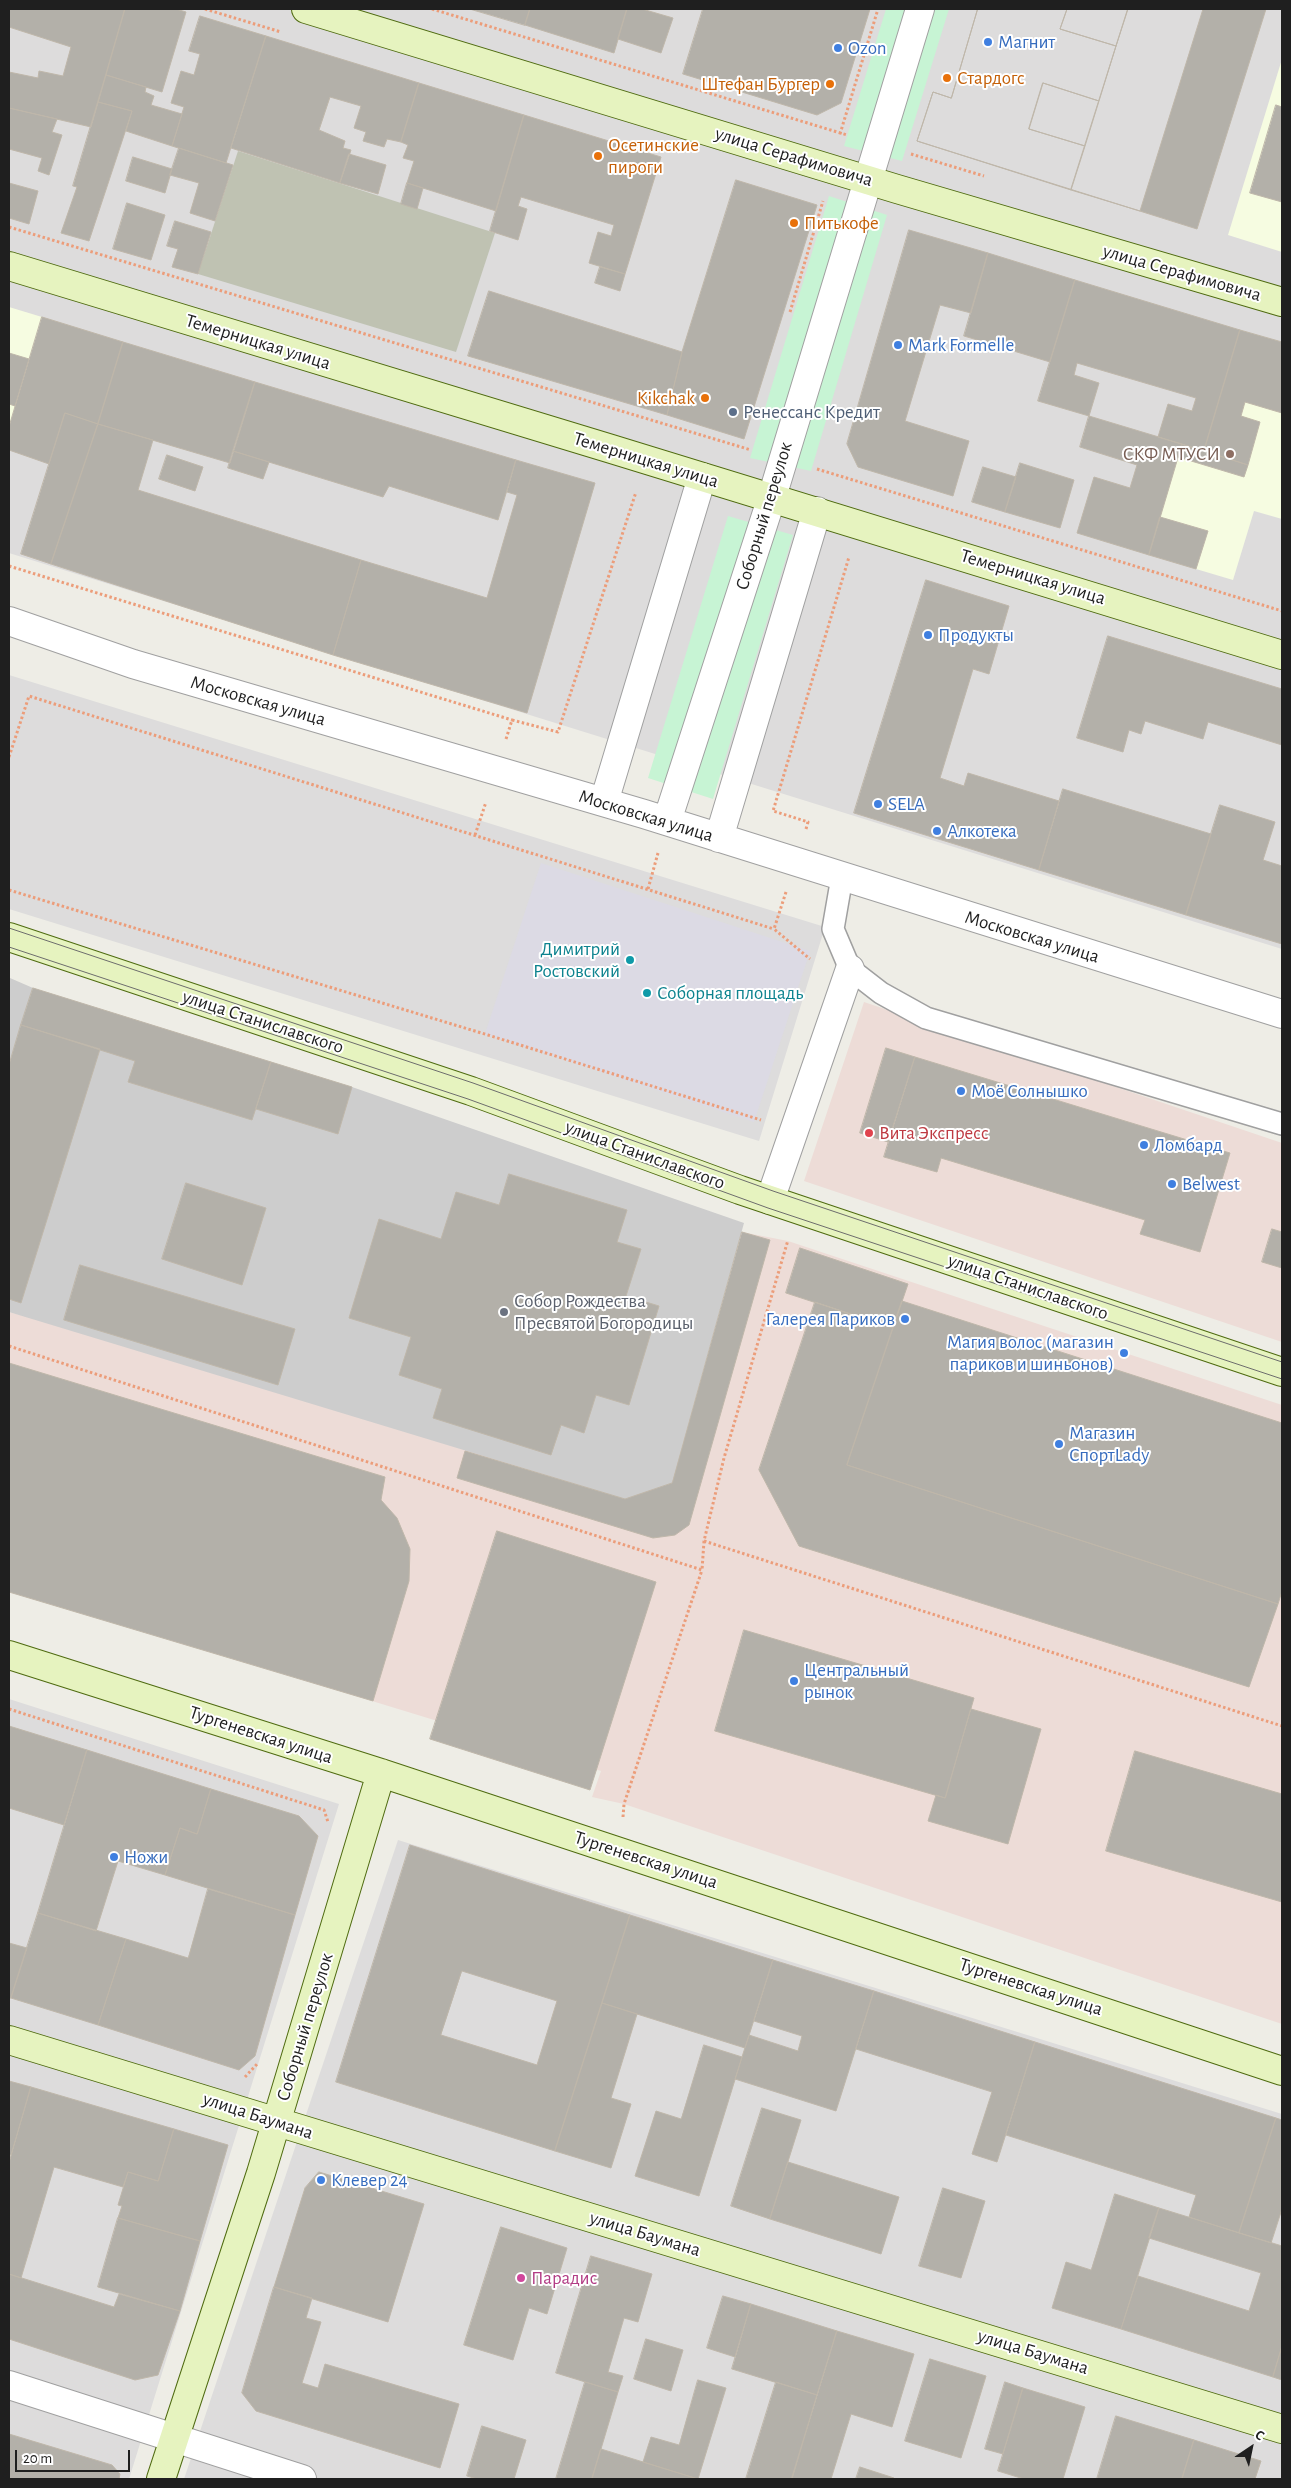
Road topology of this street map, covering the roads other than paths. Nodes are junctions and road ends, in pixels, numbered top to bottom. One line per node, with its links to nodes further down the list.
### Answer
1 (306, 9): 3 (street, улица Серафимовича)
2 (920, 9): 3 (street, Соборный переулок)
3 (867, 179): 5 (street, улица Серафимовича); 7 (street, Соборный переулок)
4 (9, 266): 6 (street, Темерницкая улица)
5 (1282, 302)
6 (702, 477): 7 (street, Темерницкая улица); 11 (street)
7 (772, 497): 8 (street, Темерницкая улица); 12 (street, Соборный переулок)
8 (817, 511): 10 (street, Темерницкая улица); 13 (street)
9 (9, 621): 11 (street, Московская улица)
10 (1282, 655)
11 (604, 802): 12 (street, Московская улица)
12 (667, 821): 13 (street, Московская улица)
13 (719, 838): 14 (street, Московская улица)
14 (842, 877): 16 (lane); 17 (street, Московская улица)
15 (9, 937): 19 (street, улица Станиславского)
16 (850, 969): 18 (lane); 19 (street)
17 (1282, 1014)
18 (1282, 1124)
19 (770, 1200): 20 (street, улица Станиславского)
20 (1282, 1372)
21 (9, 1655): 22 (street, Тургеневская улица)
22 (381, 1773): 24 (street, Тургеневская улица); 25 (street, Соборный переулок)
23 (9, 2040): 25 (street, улица Баумана)
24 (1282, 2071)
25 (276, 2122): 27 (street, улица Баумана); 28 (street, Соборный переулок)
26 (9, 2386): 28 (street)
27 (1282, 2428)
28 (174, 2439): 29 (street, Соборный переулок); 30 (street)
29 (161, 2479)
30 (302, 2479)

